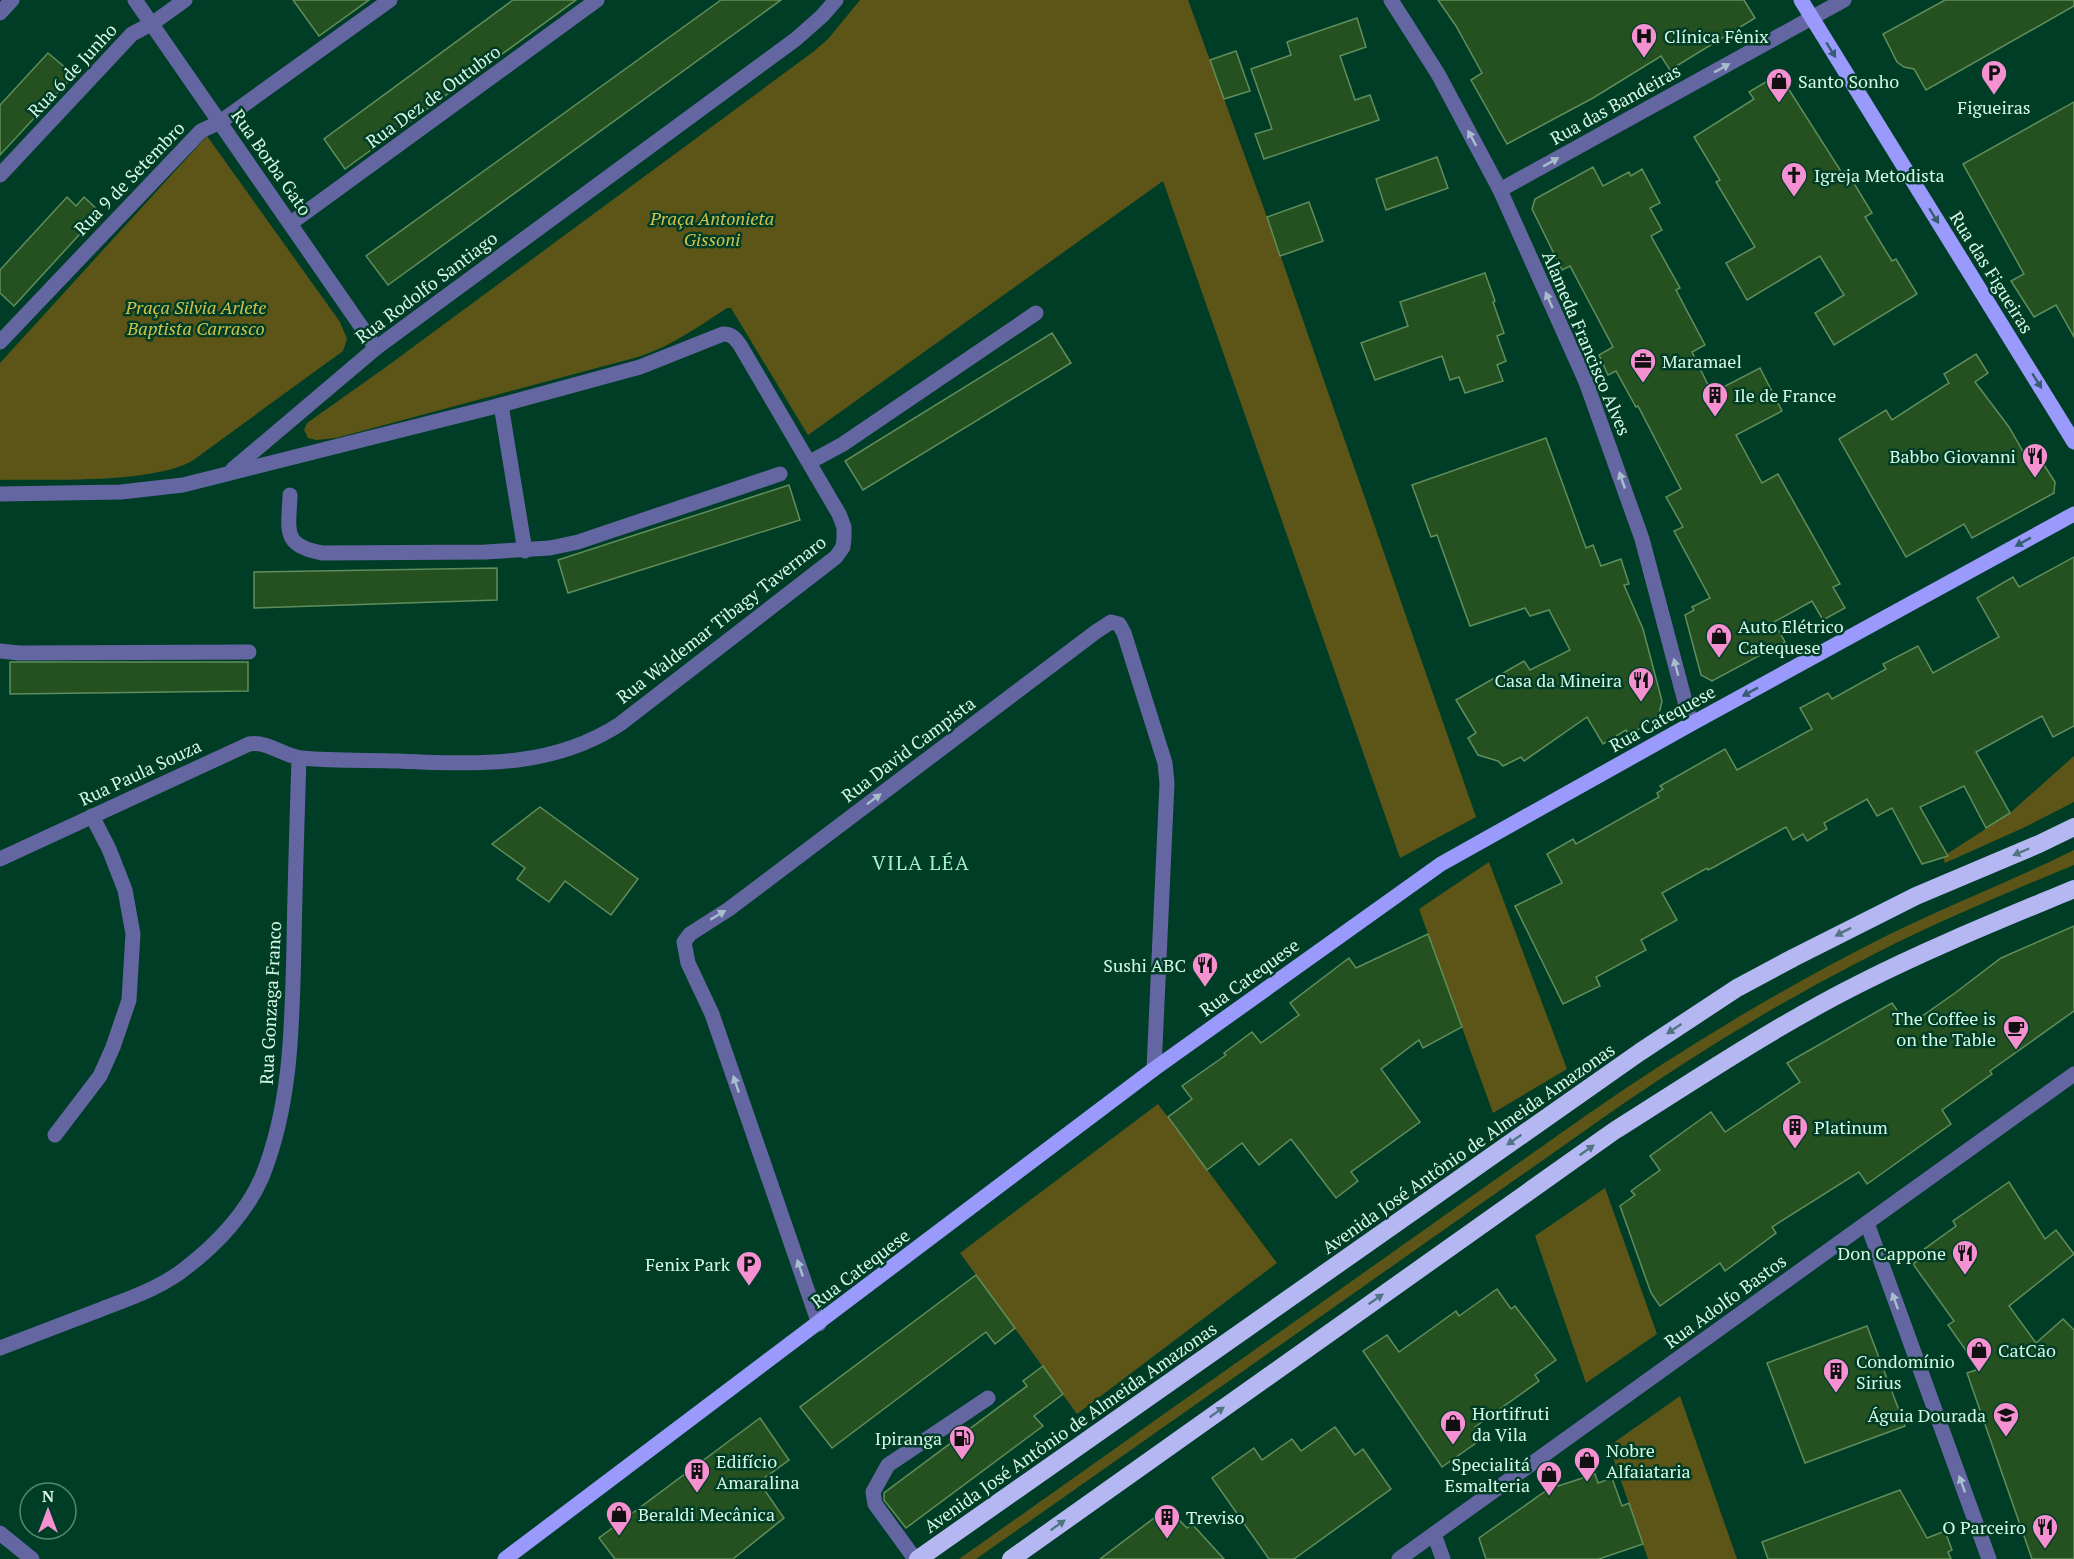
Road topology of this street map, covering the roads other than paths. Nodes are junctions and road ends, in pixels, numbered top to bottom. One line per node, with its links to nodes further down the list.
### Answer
1 (12, 0): 10 (street)
2 (135, 0): 12 (street, Rua Borba Gato)
3 (185, 0): 12 (street, Rua 6 de Junho)
4 (390, 0): 13 (street, Rua 9 de Setembro)
5 (597, 0): 16 (street, Rua Dez de Outubro)
6 (836, 0): 19 (street, Rua Rodolfo Santiago)
7 (1391, 0): 15 (street, Alameda Francisco Alves, one-way to 7)
8 (1801, 0): 11 (main road, Rua das Figueiras)
9 (1844, 0): 11 (street, Rua das Bandeiras)
10 (0, 13)
11 (1811, 18): 15 (street, Rua das Bandeiras, one-way to 11); 21 (main road, Rua das Figueiras, one-way to 21)
12 (153, 23): 13 (street, Rua Borba Gato); 14 (street, Rua 6 de Junho)
13 (220, 122): 16 (street, Rua Borba Gato); 18 (street, Rua 9 de Setembro)
14 (0, 176)
15 (1500, 190): 31 (street, Alameda Francisco Alves, one-way to 15)
16 (291, 223): 19 (street, Rua Borba Gato)
17 (1036, 313): 22 (street)
18 (0, 342)
19 (376, 348): 23 (street, Rua Rodolfo Santiago)
20 (501, 405): 22 (street, Rua Waldemar Tibagy Tavernaro); 23 (street, Rua Waldemar Tibagy Tavernaro); 28 (street)
21 (2074, 442)
22 (810, 462): 32 (street, Rua Waldemar Tibagy Tavernaro)
23 (230, 472): 25 (street, Rua Rodolfo Santiago)
24 (780, 474): 28 (street)
25 (0, 494)
26 (290, 495): 28 (street)
27 (2074, 514): 31 (main road, Rua Catequese, one-way to 31)
28 (525, 550)
29 (0, 651): 30 (street)
30 (249, 652)
31 (1691, 724): 37 (main road, Rua Catequese)
32 (299, 758): 33 (street, Rua Paula Souza); 42 (street, Rua Gonzaga Franco)
33 (92, 816): 35 (street, Rua Paula Souza); 39 (street)
34 (2074, 827): 48 (highway, Avenida José Antônio de Almeida Amazonas, one-way to 48)
35 (0, 859)
36 (2074, 889): 49 (highway, one-way to 36)
37 (1154, 1070): 41 (main road, Rua Catequese); 41 (street, Rua David Campista, one-way to 37)
38 (2074, 1074): 40 (street, Rua Adolfo Bastos)
39 (55, 1135)
40 (1867, 1224): 45 (street, Rua Adolfo Bastos); 52 (street, one-way to 40)
41 (819, 1324): 47 (main road, Rua Catequese)
42 (0, 1348)
43 (988, 1398): 48 (street)
44 (0, 1533): 46 (street)
45 (1434, 1534): 50 (street, Rua Adolfo Bastos); 51 (street)
46 (32, 1559)
47 (505, 1559)
48 (917, 1559)
49 (1011, 1559)
50 (1399, 1559)
51 (1443, 1559)
52 (1989, 1559)

